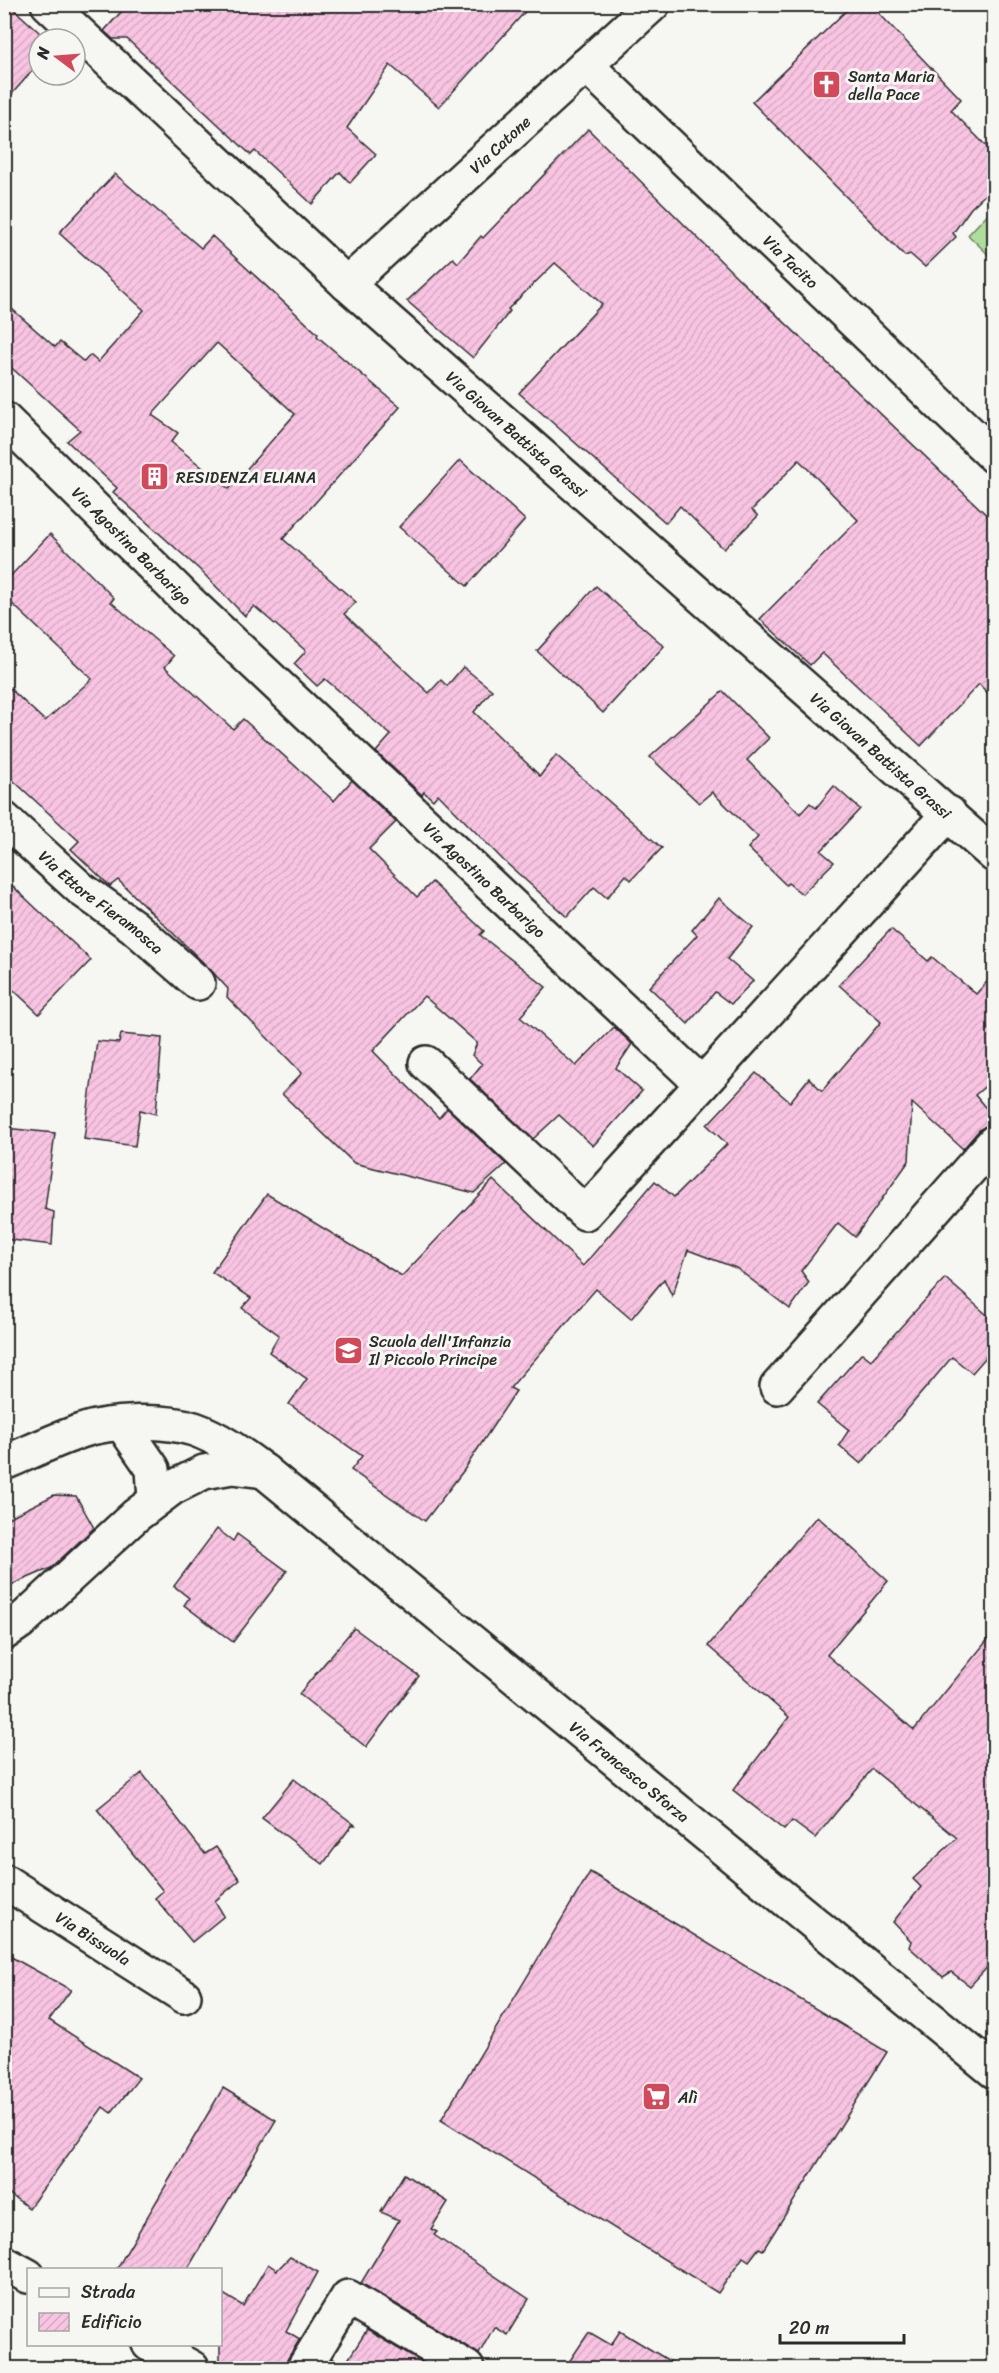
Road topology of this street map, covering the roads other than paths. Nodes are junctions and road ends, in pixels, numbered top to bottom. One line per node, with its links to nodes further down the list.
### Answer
1 (48, 4): 4 (street, Via Giovan Battista Grassi)
2 (653, 4): 3 (street, Via Catone)
3 (586, 65): 4 (street, Via Catone); 6 (street, Via Tacito)
4 (347, 284): 7 (street, Via Giovan Battista Grassi)
5 (4, 419): 12 (street, Via Agostino Barbarigo)
6 (990, 444)
7 (949, 813): 9 (street, Via Giovan Battista Grassi); 12 (street)
8 (4, 819): 10 (street, Via Ettore Fieramosca)
9 (994, 855)
10 (198, 982)
11 (426, 1063): 12 (street)
12 (702, 1084)
13 (994, 1142): 14 (street)
14 (777, 1388)
15 (122, 1424): 16 (street, Via Francesco Sforza); 17 (street, Via Francesco Sforza); 18 (street)
16 (4, 1463)
17 (264, 1471): 18 (street); 22 (street, Via Francesco Sforza)
18 (155, 1500): 19 (street)
19 (4, 1633)
20 (4, 1881): 21 (street, Via Bissuola)
21 (183, 1996)
22 (994, 2071)
23 (4, 2263): 24 (street)
24 (27, 2275)
25 (153, 2346): 26 (street)
26 (192, 2368)
27 (304, 2368): 28 (street)
28 (467, 2368)

